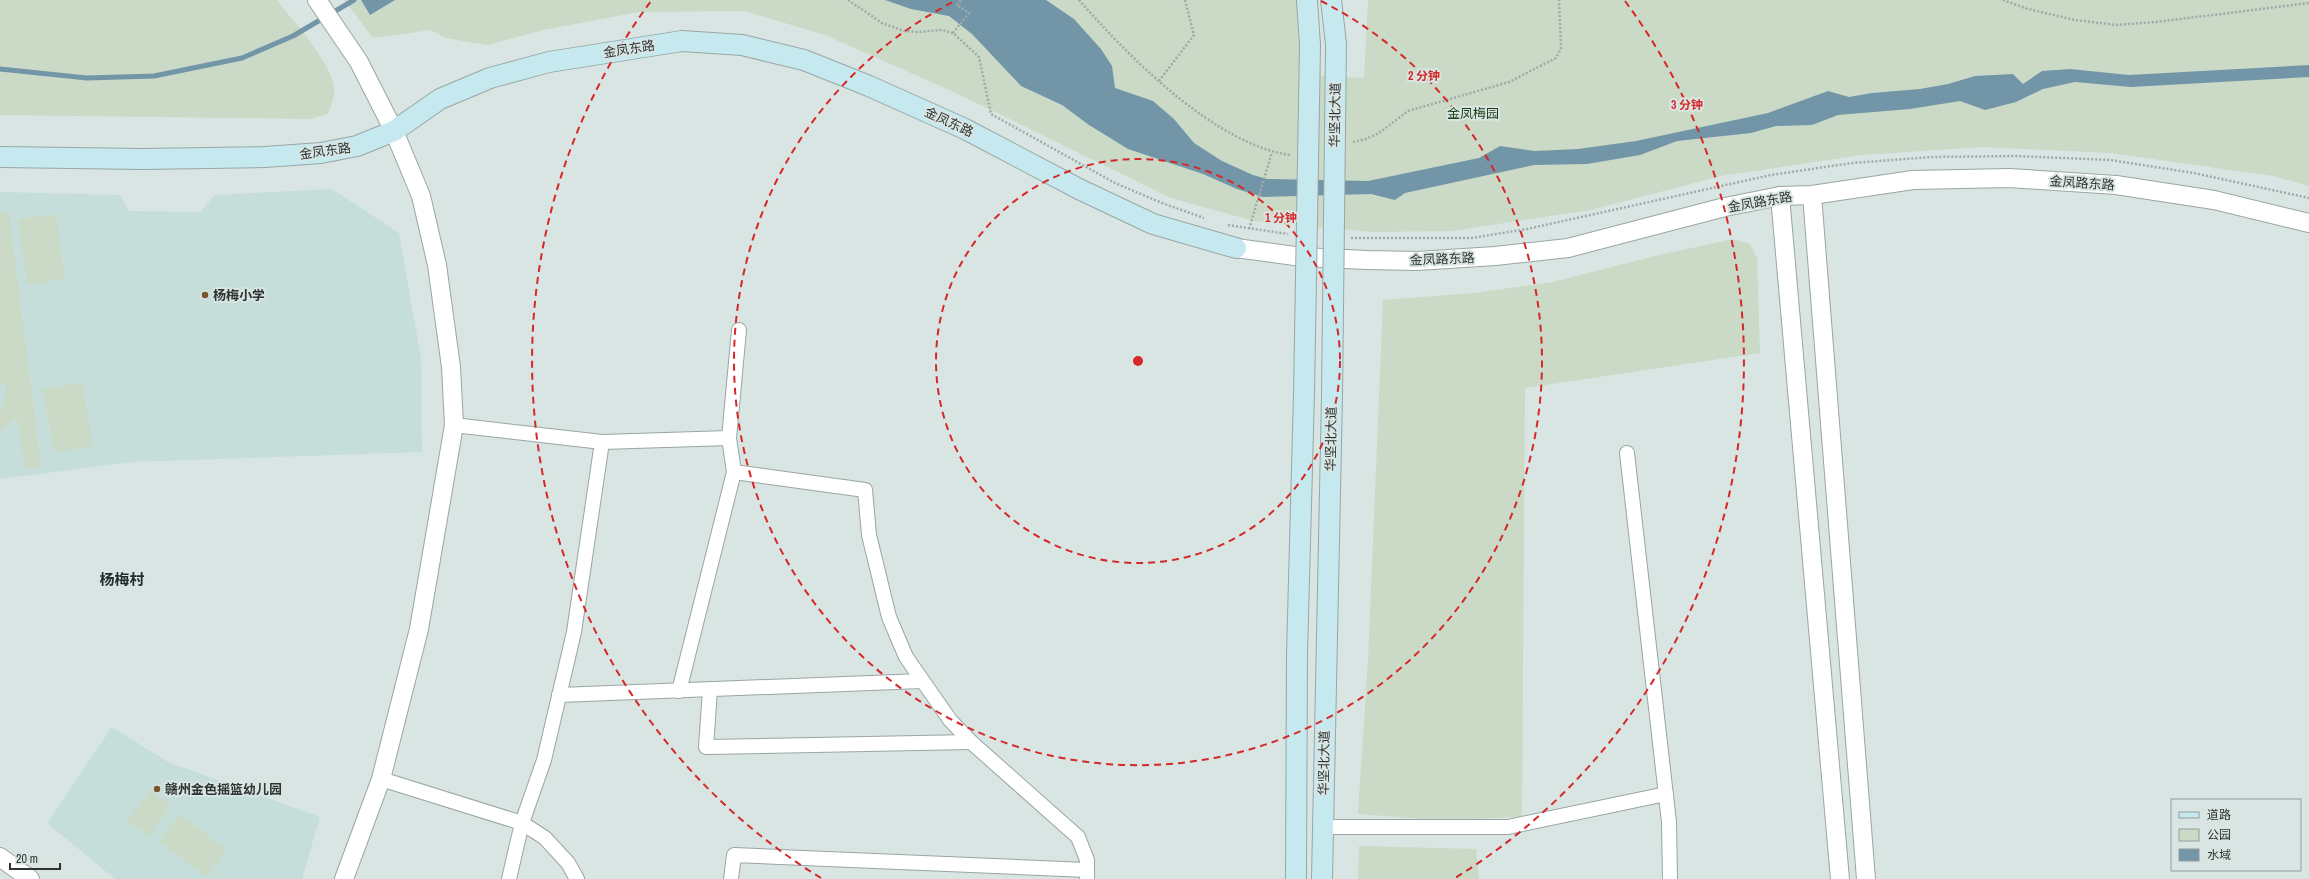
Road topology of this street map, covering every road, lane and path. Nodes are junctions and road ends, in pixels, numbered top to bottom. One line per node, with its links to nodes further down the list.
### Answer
1 (317, 0): 11 (street)
2 (848, 0): 9 (path)
3 (961, 0): 9 (path)
4 (1185, 0): 10 (path)
5 (1307, 0): 46 (main road, 华坚北大道, bridge)
6 (1331, 0): 38 (main road, 华坚北大道, bridge)
7 (2003, 0): 8 (path)
8 (2309, 3)
9 (953, 33): 17 (path)
10 (1159, 81)
11 (394, 130): 13 (main road, 金凤东路); 23 (main road, 金凤东路); 25 (street)
12 (1272, 152): 20 (path)
13 (0, 157)
14 (1812, 194): 15 (street, 金凤路东路); 18 (street, 金凤路东路); 50 (street)
15 (1780, 196): 23 (street, 金凤路东路); 49 (street)
16 (2309, 198): 22 (path)
17 (1206, 219)
18 (2309, 223)
19 (1221, 224): 20 (path)
20 (1249, 228): 21 (path)
21 (1294, 235)
22 (1348, 238)
23 (1236, 248)
24 (739, 330): 26 (street)
25 (454, 425): 27 (street); 35 (street)
26 (729, 438): 27 (street); 29 (street)
27 (602, 442): 33 (street)
28 (1627, 453): 36 (street)
29 (734, 472): 30 (street); 32 (street)
30 (922, 681): 31 (street); 34 (street)
31 (710, 690): 32 (street); 34 (street)
32 (679, 691): 33 (street)
33 (559, 695): 37 (street)
34 (971, 742): 40 (street)
35 (381, 779): 37 (street); 42 (street)
36 (1666, 794): 38 (street); 48 (street)
37 (522, 823): 43 (street); 44 (street)
38 (1323, 827): 47 (main road, 华坚北大道)
39 (0, 857): 41 (street)
40 (1087, 875): 45 (street)
41 (30, 879)
42 (344, 879)
43 (509, 879)
44 (577, 879)
45 (731, 879)
46 (1296, 879)
47 (1322, 879)
48 (1670, 879)
49 (1840, 879)
50 (1866, 879)

